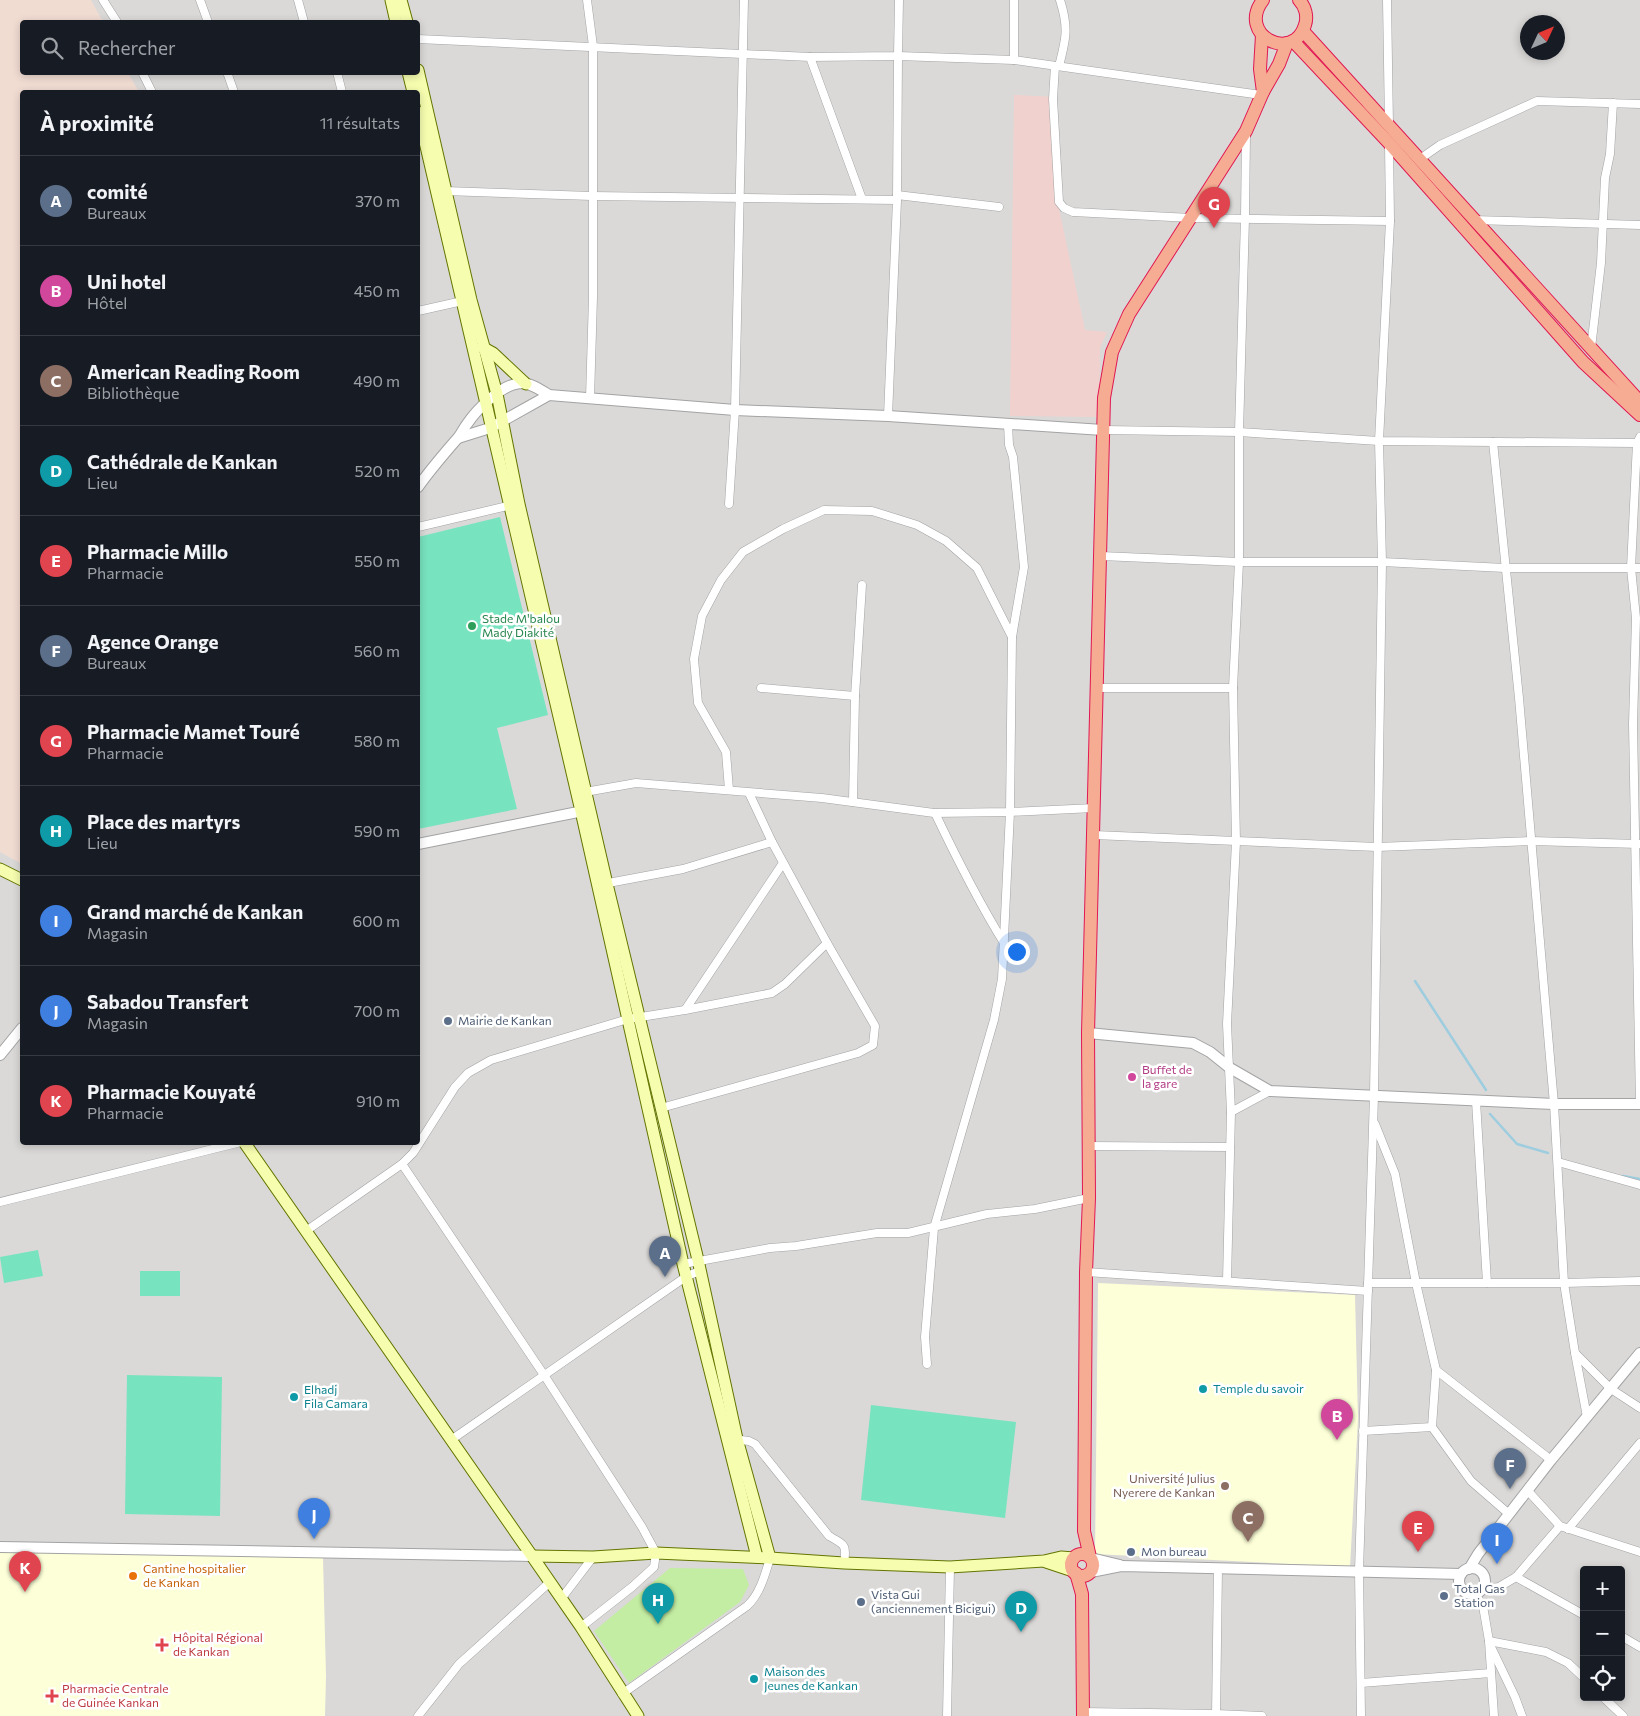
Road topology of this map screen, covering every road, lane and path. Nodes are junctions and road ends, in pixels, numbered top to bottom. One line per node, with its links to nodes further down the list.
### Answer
1 (103, 0): 15 (street)
2 (200, 0): 16 (street)
3 (298, 0): 17 (street)
4 (391, 0): 18 (main road)
5 (402, 0): 19 (main road)
6 (588, 0): 24 (street)
7 (744, 0): 25 (street)
8 (899, 0): 26 (street)
9 (1014, 0): 28 (street)
10 (1060, 0): 29 (street)
11 (1263, 0): 14 (highway)
12 (1387, 0): 43 (street)
13 (1301, 1): 20 (highway)
14 (1255, 6): 21 (highway)
15 (116, 20)
16 (207, 20)
17 (303, 20)
18 (396, 20)
19 (407, 20)
20 (1303, 31): 23 (highway); 43 (highway)
21 (1262, 35): 23 (highway); 39 (highway)
22 (420, 39): 24 (street)
23 (1290, 42): 39 (highway); 45 (highway)
24 (593, 46): 25 (street); 48 (street)
25 (743, 55): 27 (street); 49 (street)
26 (898, 56): 27 (street); 28 (street); 50 (street)
27 (810, 57): 51 (street)
28 (1014, 60): 29 (street)
29 (1057, 66): 39 (street); 53 (street)
30 (144, 75): 35 (street)
31 (227, 75): 36 (street)
32 (338, 75): 37 (street)
33 (409, 75): 38 (main road)
34 (419, 75): 47 (main road)
35 (151, 90)
36 (233, 90)
37 (342, 90)
38 (412, 90)
39 (1262, 93): 44 (highway)
40 (1613, 103): 41 (street); 46 (street); 58 (street)
41 (1640, 104)
42 (420, 120): 60 (main road)
43 (1389, 126): 45 (street); 46 (highway)
44 (1246, 131): 53 (highway); 54 (street)
45 (1389, 143): 56 (street); 57 (highway)
46 (1420, 159): 55 (highway)
47 (445, 191): 48 (street); 60 (main road)
48 (592, 196): 49 (street); 67 (street)
49 (739, 197): 51 (street); 70 (street)
50 (897, 197): 51 (street); 52 (street); 72 (street)
51 (862, 199)
52 (999, 207)
53 (1191, 218): 54 (street); 76 (highway)
54 (1245, 218): 56 (street); 77 (street)
55 (1475, 220): 57 (street); 58 (street); 63 (highway)
56 (1390, 221): 80 (street)
57 (1459, 222): 71 (highway)
58 (1602, 225): 59 (street); 63 (street)
59 (1640, 225)
60 (466, 300): 61 (street); 62 (main road)
61 (420, 312)
62 (479, 347): 64 (main road); 65 (main road); 68 (main road)
63 (1590, 348): 69 (highway)
64 (526, 384): 65 (street); 66 (street)
65 (497, 394): 68 (street); 73 (main road)
66 (549, 395): 67 (street); 73 (street)
67 (590, 398): 70 (street)
68 (486, 402): 75 (main road); 78 (street)
69 (1640, 402)
70 (735, 410): 72 (street); 84 (street)
71 (1640, 415)
72 (888, 416): 74 (street)
73 (503, 421): 75 (street); 83 (main road)
74 (1008, 424): 76 (street); 93 (street)
75 (490, 428): 78 (street); 83 (main road)
76 (1103, 430): 77 (street); 86 (highway)
77 (1239, 432): 80 (street); 87 (street)
78 (458, 438): 82 (street)
79 (1639, 440): 81 (street); 90 (street)
80 (1379, 441): 81 (street); 88 (street)
81 (1493, 442): 89 (street)
82 (420, 484)
83 (514, 504): 85 (street); 99 (main road); 103 (main road)
84 (729, 504)
85 (420, 527)
86 (1101, 556): 87 (street); 95 (highway)
87 (1239, 562): 88 (street); 96 (street)
88 (1382, 562): 89 (street); 112 (street)
89 (1505, 568): 90 (street); 107 (street)
90 (1631, 568): 91 (street); 111 (street)
91 (1640, 568)
92 (862, 585): 97 (street)
93 (1012, 637): 98 (street); 105 (street)
94 (761, 688): 97 (street)
95 (1097, 688): 96 (street); 102 (highway)
96 (1233, 688): 109 (street)
97 (855, 696): 101 (street)
98 (729, 790): 99 (street); 100 (street)
99 (586, 792): 103 (main road)
100 (749, 793): 101 (street); 108 (street)
101 (853, 802): 104 (street)
102 (1094, 808): 105 (street); 106 (highway)
103 (585, 811): 110 (street); 116 (main road)
104 (935, 812): 105 (street); 118 (street)
105 (1010, 812): 118 (street)
106 (1094, 835): 109 (street); 122 (highway)
107 (1531, 841): 111 (street); 112 (street); 128 (street)
108 (772, 842): 113 (street); 116 (street)
109 (1236, 842): 112 (street); 124 (street)
110 (420, 844)
111 (1638, 844): 129 (street)
112 (1377, 847): 126 (street)
113 (783, 863): 117 (street); 119 (street)
114 (0, 870): 115 (main road)
115 (20, 879)
116 (602, 885): 120 (main road)
117 (827, 943): 119 (street); 130 (street)
118 (1004, 944): 144 (street)
119 (685, 1010): 120 (street)
120 (633, 1018): 130 (main road); 133 (street); 146 (main road)
121 (20, 1030): 123 (street)
122 (1088, 1033): 124 (street); 137 (highway)
123 (0, 1055)
124 (1230, 1068): 125 (street); 131 (street)
125 (1270, 1091): 126 (street); 131 (street)
126 (1374, 1096): 127 (street); 132 (street)
127 (1476, 1100): 128 (street); 153 (street)
128 (1554, 1104): 129 (street); 139 (street)
129 (1640, 1104)
130 (661, 1108): 147 (main road)
131 (1231, 1112): 138 (street)
132 (1373, 1121): 152 (street); 155 (street)
133 (420, 1142)
134 (231, 1145): 143 (street)
135 (245, 1145): 145 (main road)
136 (418, 1145): 140 (street)
137 (1088, 1146): 138 (street); 142 (highway)
138 (1230, 1147): 150 (street)
139 (1558, 1162): 141 (street); 154 (street)
140 (402, 1164): 145 (street); 160 (street)
141 (1640, 1185)
142 (1089, 1198): 144 (street); 148 (highway)
143 (0, 1202)
144 (934, 1228): 147 (street); 158 (street)
145 (306, 1231): 167 (main road)
146 (683, 1264): 147 (street); 149 (main road)
147 (699, 1265): 149 (street); 166 (main road)
148 (1086, 1272): 150 (street); 180 (highway)
149 (686, 1276): 160 (street); 166 (main road)
150 (1227, 1281): 155 (street)
151 (1640, 1281): 154 (street)
152 (1416, 1283): 153 (street); 155 (street); 159 (street)
153 (1488, 1283): 154 (street)
154 (1564, 1283): 156 (street)
155 (1368, 1287): 165 (street)
156 (1575, 1353): 161 (street); 163 (street)
157 (1640, 1353): 161 (street)
158 (927, 1364)
159 (1436, 1370): 164 (street); 169 (street)
160 (544, 1375): 167 (street); 175 (street)
161 (1611, 1389): 162 (street); 163 (street)
162 (1640, 1408)
163 (1587, 1417): 169 (street)
164 (1432, 1427): 165 (street); 171 (street)
165 (1363, 1431): 185 (street)
166 (732, 1438): 178 (main road); 179 (main road); 181 (street)
167 (451, 1440): 176 (main road)
168 (1640, 1443): 172 (street)
169 (1551, 1460): 170 (street)
170 (1528, 1490): 171 (street); 172 (street)
171 (1509, 1514): 186 (street)
172 (1564, 1527): 174 (street); 189 (street)
173 (0, 1547): 176 (street)
174 (1640, 1552)
175 (656, 1553): 177 (main road); 178 (main road); 195 (street)
176 (532, 1556): 177 (main road); 190 (main road)
177 (593, 1557): 193 (street)
178 (757, 1557): 179 (main road); 188 (street)
179 (770, 1558): 181 (main road); 188 (street)
180 (1080, 1562): 182 (street); 183 (main road); 187 (highway); 192 (highway)
181 (844, 1563): 183 (main road)
182 (1121, 1566): 184 (street); 187 (street)
183 (950, 1567): 208 (street)
184 (1218, 1568): 185 (street); 205 (street)
185 (1359, 1571): 186 (street); 201 (street)
186 (1465, 1571): 191 (street); 191 (street)
187 (1090, 1572): 192 (highway)
188 (766, 1574): 202 (street)
189 (1516, 1576): 191 (street); 194 (street)
190 (550, 1582): 193 (main road); 206 (street)
191 (1479, 1592): 197 (street)
192 (1082, 1594): 204 (highway)
193 (561, 1599): 195 (main road)
194 (1580, 1613)
195 (581, 1627): 202 (main road)
196 (1625, 1638): 198 (street)
197 (1488, 1641): 199 (street); 200 (street); 212 (street)
198 (1640, 1647)
199 (1491, 1673): 201 (street); 211 (street)
200 (1580, 1674)
201 (1361, 1683): 210 (street)
202 (622, 1694): 207 (main road)
203 (1607, 1701): 213 (street)
204 (1083, 1714): 205 (street)
205 (1216, 1715): 209 (street)
206 (418, 1716)
207 (638, 1716)
208 (947, 1716)
209 (1262, 1716)
210 (1362, 1716)
211 (1494, 1716)
212 (1522, 1716)
213 (1623, 1716)

